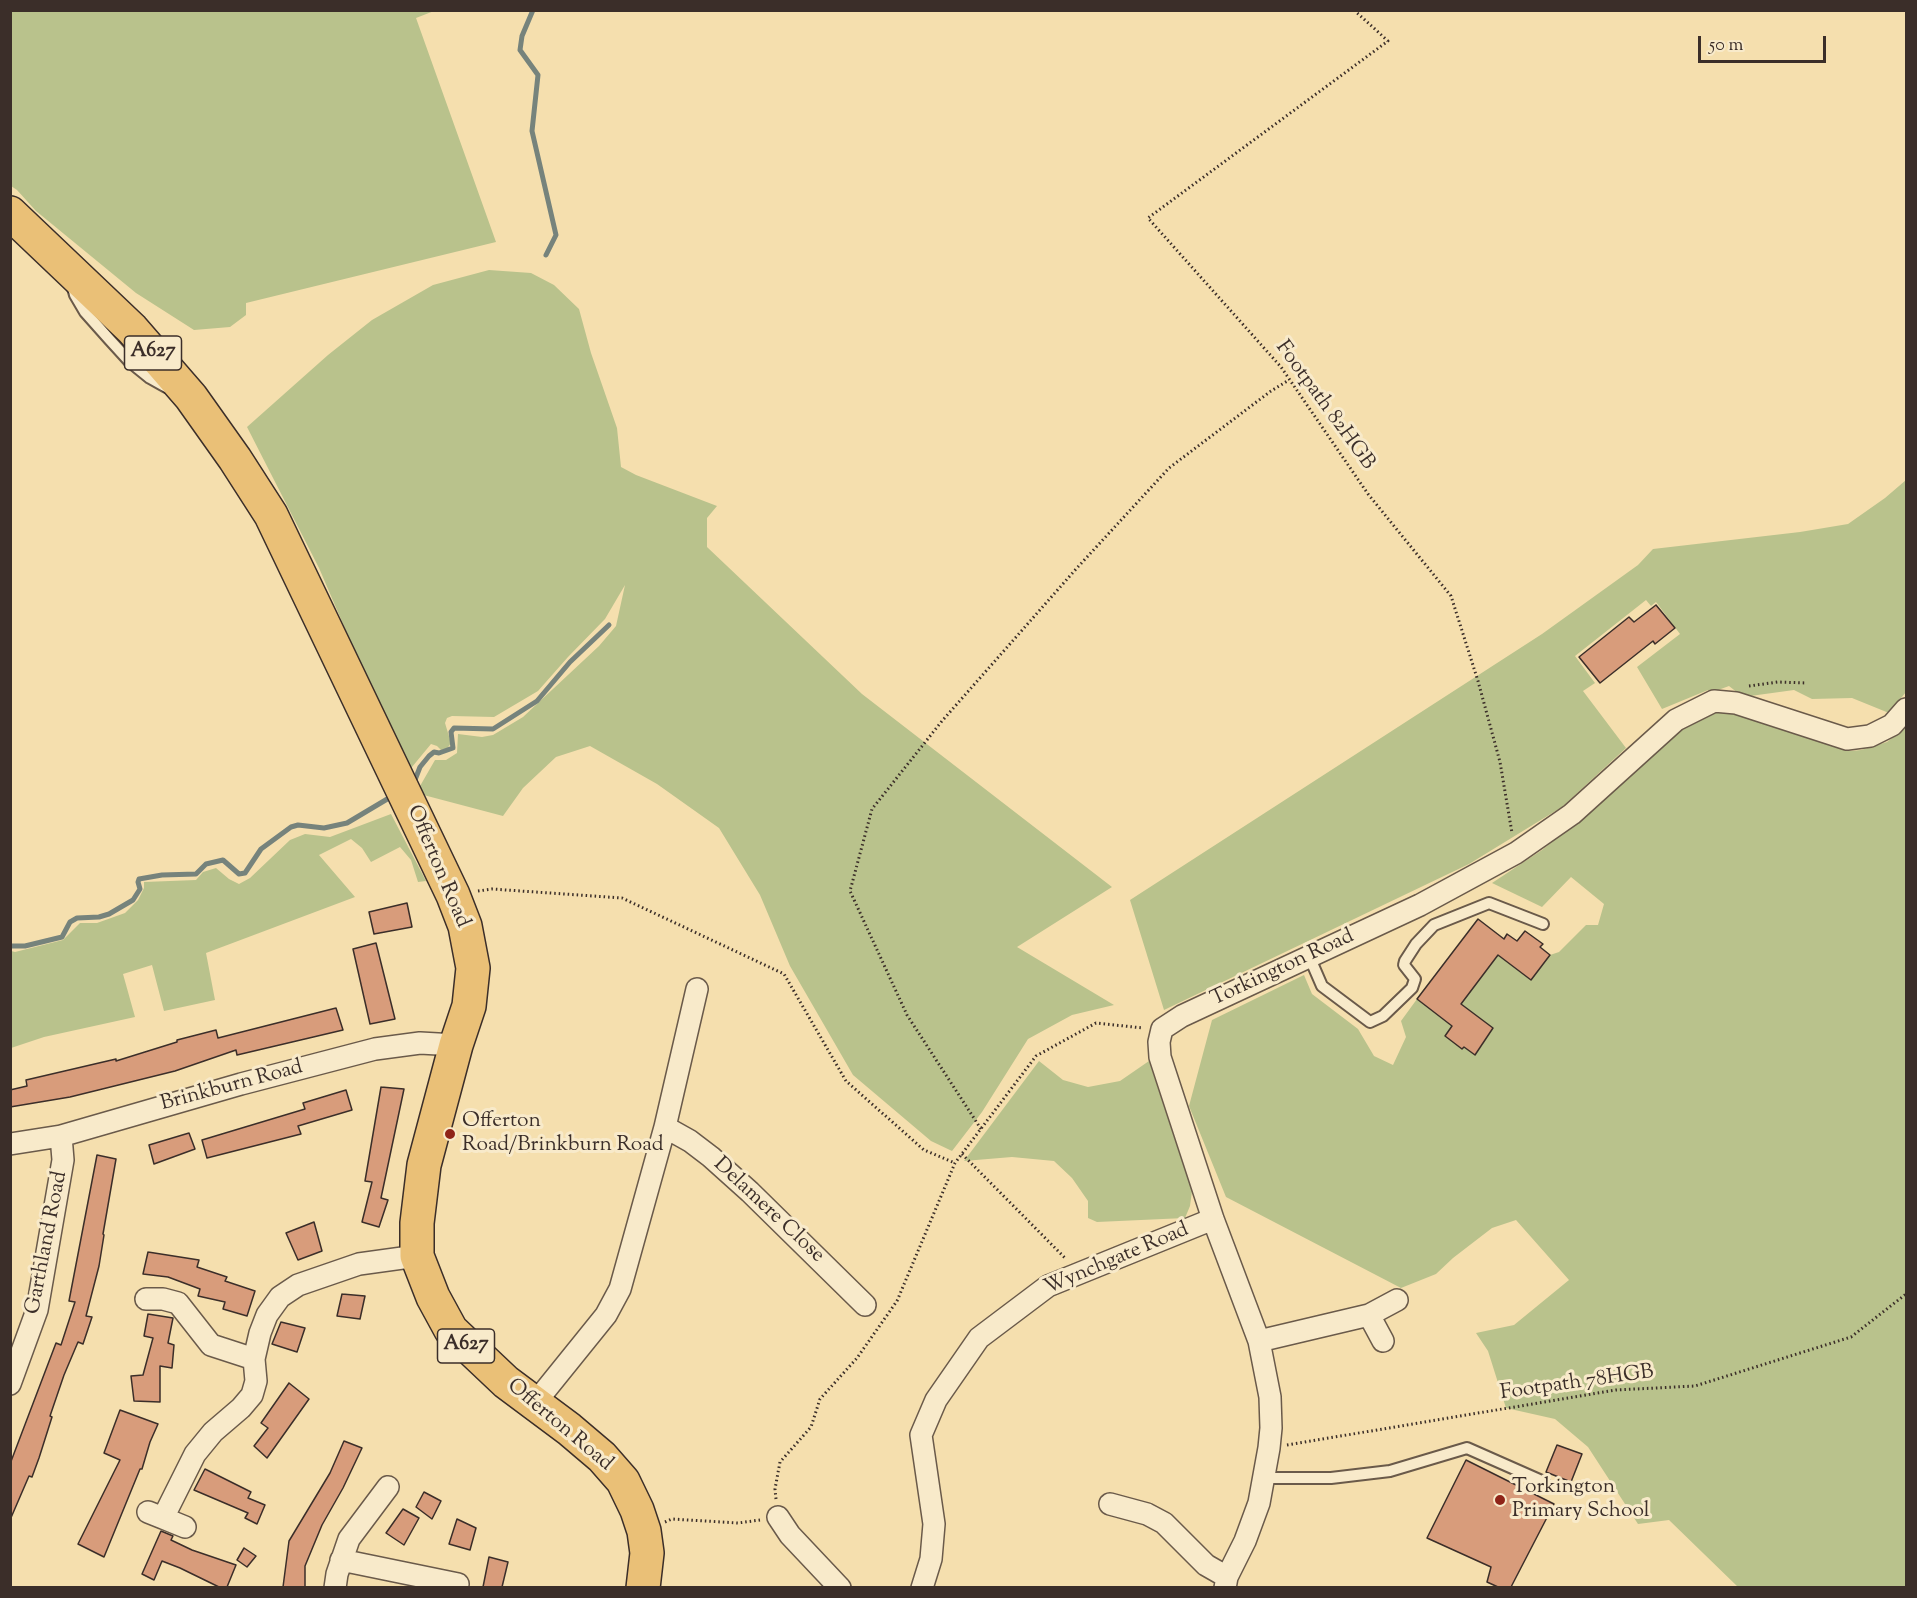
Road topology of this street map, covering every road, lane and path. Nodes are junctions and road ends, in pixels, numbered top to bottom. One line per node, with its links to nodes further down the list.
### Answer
1 (1354, 10): 3 (path, Footpath 82HGB)
2 (10, 213): 8 (main road, Offerton Road / A627)
3 (1289, 380): 7 (path, Footpath 82HGB); 15 (path)
4 (1807, 683): 5 (path)
5 (1726, 702): 6 (street, Torkington Road); 7 (street, Torkington Road)
6 (1906, 709)
7 (1516, 853): 10 (street, Torkington Road)
8 (453, 895): 13 (main road, Offerton Road / A627); 19 (path)
9 (1543, 924): 10 (lane)
10 (1309, 956): 12 (street, Torkington Road)
11 (697, 989): 14 (street)
12 (1162, 1029): 15 (path); 20 (street)
13 (456, 1045): 16 (street, Brinkburn Road); 21 (main road, Offerton Road / A627)
14 (665, 1127): 26 (street, Delamere Close); 32 (street)
15 (981, 1130): 18 (path)
16 (61, 1136): 17 (street, Brinkburn Road); 31 (street, Garthland Road)
17 (10, 1144)
18 (962, 1154): 19 (path); 22 (path)
19 (955, 1163): 38 (path)
20 (1213, 1219): 22 (street, Wynchgate Road); 28 (street)
21 (417, 1256): 30 (street); 32 (main road, Offerton Road / A627)
22 (1080, 1273): 47 (street, Wynchgate Road)
23 (1906, 1294): 33 (path, Footpath 78HGB)
24 (146, 1299): 30 (street)
25 (1397, 1300): 27 (street)
26 (865, 1305)
27 (1369, 1315): 28 (street); 29 (street)
28 (1259, 1341): 33 (street)
29 (1383, 1341)
30 (254, 1359): 39 (street)
31 (10, 1384)
32 (535, 1403): 40 (main road, Offerton Road / A627)
33 (1269, 1448): 34 (street)
34 (1264, 1478): 35 (lane); 42 (street)
35 (1544, 1482)
36 (388, 1487): 41 (street)
37 (1110, 1504): 42 (street)
38 (778, 1517): 40 (path); 46 (street)
39 (185, 1527)
40 (644, 1531): 45 (main road, Offerton Road / A627)
41 (341, 1560): 43 (street); 44 (street)
42 (1226, 1582)
43 (458, 1584)
44 (335, 1587)
45 (643, 1587)
46 (840, 1587)
47 (922, 1587)

